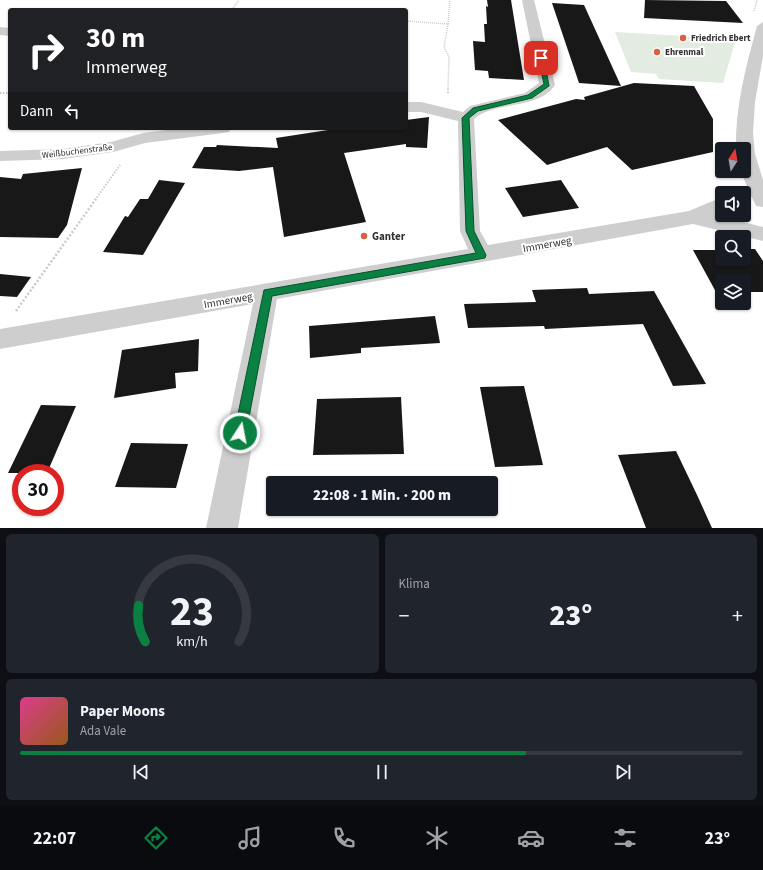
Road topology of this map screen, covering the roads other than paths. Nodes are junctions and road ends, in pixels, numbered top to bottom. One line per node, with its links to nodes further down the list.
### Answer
1 (528, 0): 4 (street)
2 (762, 32): 7 (street)
3 (408, 107): 4 (street)
4 (466, 118): 11 (street)
5 (208, 130): 6 (street, Weißbuchenstraße)
6 (0, 156)
7 (754, 194)
8 (715, 207): 9 (street, Immerweg)
9 (693, 218): 10 (street, Immerweg); 11 (street, Immerweg)
10 (763, 234)
11 (482, 255): 12 (street, Immerweg)
12 (267, 293): 13 (street, Immerweg); 14 (street)
13 (0, 339)
14 (222, 528)

